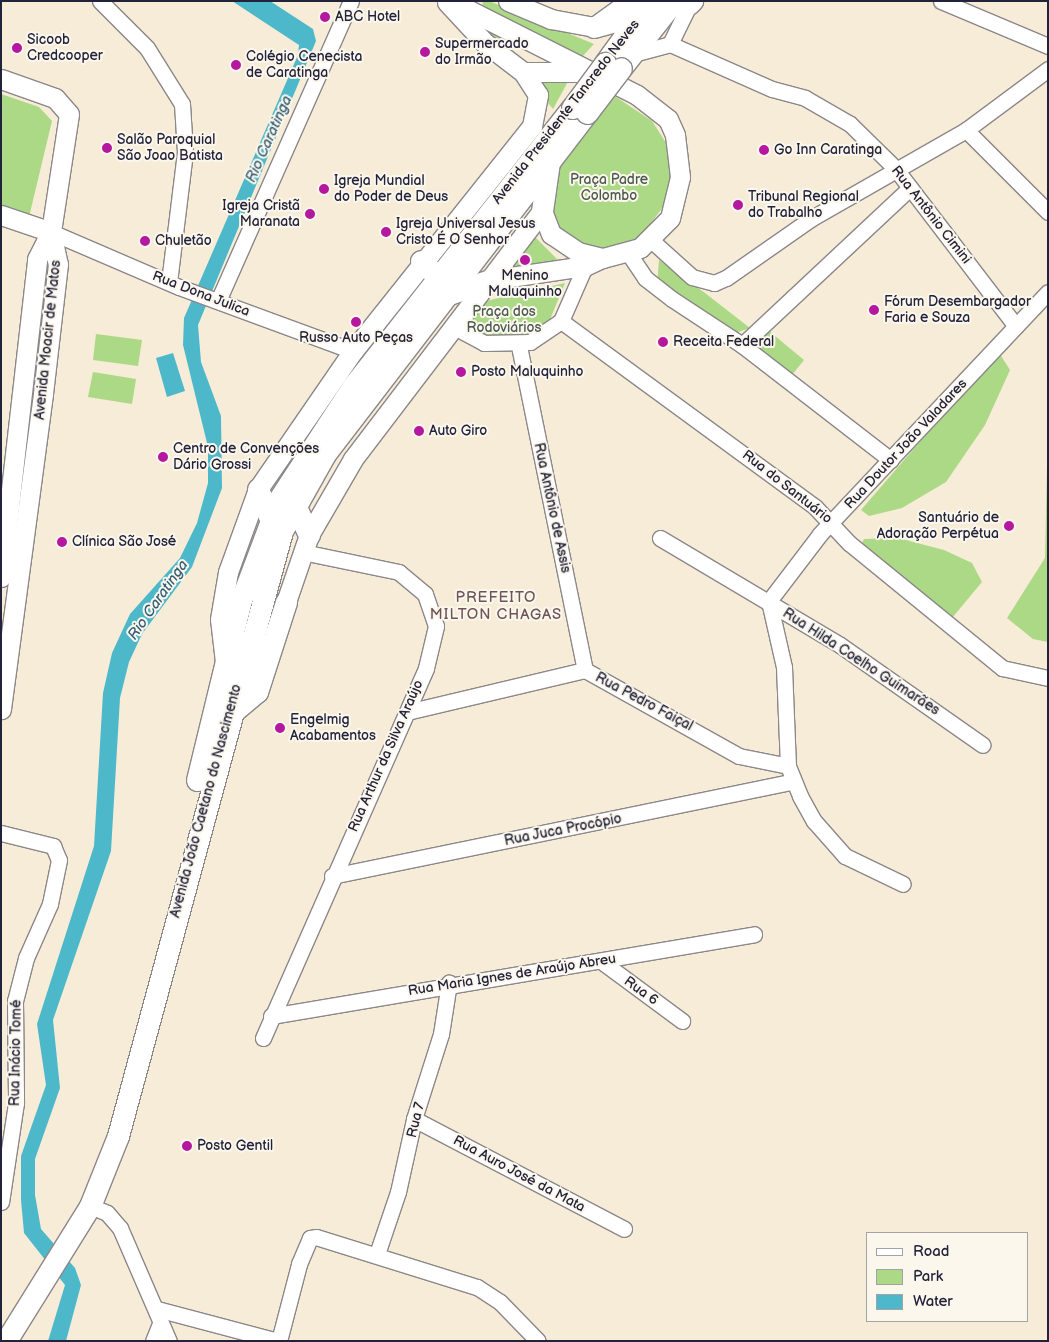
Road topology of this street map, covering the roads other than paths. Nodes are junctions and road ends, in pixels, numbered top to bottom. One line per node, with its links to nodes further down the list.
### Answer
1 (100, 1): 32 (street)
2 (351, 1): 35 (street)
3 (446, 1): 15 (main road, Avenida Presidente Tancredo Neves)
4 (451, 1): 8 (main road)
5 (508, 1): 9 (main road)
6 (941, 1): 12 (street)
7 (664, 5): 9 (highway); 10 (street); 13 (highway, Avenida Presidente Tancredo Neves); 13 (highway, Avenida Presidente Tancredo Neves)
8 (480, 8): 11 (main road)
9 (594, 27)
10 (670, 44): 13 (street); 20 (street, Rua Antônio Cimini)
11 (535, 45): 13 (main road); 15 (main road); 15 (main road)
12 (1048, 46)
13 (612, 64): 15 (main road); 17 (highway, Avenida Presidente Tancredo Neves, bridge); 26 (main road)
14 (1048, 69): 18 (street)
15 (526, 70): 29 (main road, Avenida Presidente Tancredo Neves)
16 (1, 79): 25 (main road, Avenida Moacir de Matos)
17 (579, 110): 19 (highway, Avenida Presidente Tancredo Neves); 33 (highway, Avenida Presidente Tancredo Neves)
18 (966, 130): 20 (street); 23 (street)
19 (550, 158): 22 (highway); 33 (highway, Avenida Presidente Tancredo Neves)
20 (895, 168): 21 (street, Rua Antônio Cimini); 26 (street)
21 (910, 188): 37 (street, Rua Antônio Cimini); 39 (street)
22 (542, 211): 28 (main road); 31 (main road)
23 (1048, 212)
24 (1, 215): 25 (main road)
25 (51, 232): 32 (street, Rua Dona Julica); 43 (main road, Avenida Moacir de Matos)
26 (651, 240): 27 (main road)
27 (629, 254): 28 (main road); 39 (street)
28 (602, 258): 30 (main road)
29 (421, 261): 33 (highway); 41 (main road, Avenida Presidente Tancredo Neves)
30 (585, 266): 31 (main road); 36 (street)
31 (490, 280): 33 (highway); 38 (main road)
32 (174, 284): 35 (street, Rua Dona Julica)
33 (442, 286): 42 (highway, Avenida Presidente Tancredo Neves)
34 (1048, 292): 37 (street, Rua Doutor João Valadares)
35 (215, 300): 41 (street, Rua Dona Julica)
36 (561, 321): 40 (street); 48 (street, Rua do Santuário)
37 (1016, 326): 44 (street, Rua Doutor João Valadares)
38 (454, 327): 40 (street); 50 (main road)
39 (742, 345): 44 (street)
40 (519, 346): 57 (street, Rua Antônio de Assis)
41 (353, 351): 45 (main road, Avenida João Caetano do Nascimento)
42 (379, 369): 46 (highway, Avenida João Caetano do Nascimento); 47 (highway, Avenida João Caetano do Nascimento)
43 (27, 447): 51 (main road, Avenida Moacir de Matos); 55 (main road, Avenida Moacir de Matos)
44 (890, 460): 48 (street, Rua Doutor João Valadares)
45 (258, 489): 47 (highway); 56 (main road, Avenida João Caetano do Nascimento)
46 (295, 505): 50 (highway); 54 (highway, Avenida João Caetano do Nascimento)
47 (270, 519): 54 (highway, Avenida João Caetano do Nascimento)
48 (833, 522): 52 (street, Rua Doutor João Valadares); 58 (street, Rua do Santuário)
49 (660, 538): 52 (street, Rua Hilda Coelho Guimarães)
50 (306, 544): 53 (main road); 60 (street, Rua Arthur da Silva Araújo)
51 (1, 577)
52 (769, 601): 62 (street, Rua Hilda Coelho Guimarães); 63 (street)
53 (286, 602): 54 (highway); 61 (highway)
54 (249, 605): 56 (highway, Avenida João Caetano do Nascimento); 61 (highway, Avenida João Caetano do Nascimento)
55 (6, 633): 59 (main road, Avenida Moacir de Matos)
56 (225, 662): 78 (highway, Avenida João Caetano do Nascimento)
57 (585, 670): 60 (street, Rua Pedro Faiçal); 63 (street, Rua Pedro Faiçal)
58 (1048, 678)
59 (1, 709)
60 (407, 712): 66 (street, Rua Arthur da Silva Araújo)
61 (228, 716): 76 (highway, Avenida João Caetano do Nascimento)
62 (983, 745)
63 (788, 766): 64 (street)
64 (793, 781): 66 (street, Rua Juca Procópio); 67 (street)
65 (1, 833): 75 (street, Rua Inácio Tomé)
66 (332, 876): 71 (street, Rua Arthur da Silva Araújo)
67 (903, 884)
68 (754, 934): 69 (street, Rua Maria Ignes de Araújo Abreu)
69 (601, 962): 70 (street, Rua Maria Ignes de Araújo Abreu); 72 (street, Rua 6)
70 (449, 983): 71 (street, Rua Maria Ignes de Araújo Abreu); 74 (street, Rua 7)
71 (271, 1016): 73 (street, Rua Arthur da Silva Araújo)
72 (682, 1021)
73 (263, 1038)
74 (414, 1119): 77 (street, Rua Auro José da Mata); 79 (street, Rua 7)
75 (1, 1202)
76 (90, 1206): 78 (highway, Avenida João Caetano do Nascimento); 80 (street)
77 (624, 1229)
78 (69, 1234): 82 (highway, Avenida João Caetano do Nascimento)
79 (377, 1254): 85 (street); 86 (street)
80 (156, 1309): 81 (street); 85 (street)
81 (160, 1324): 83 (street); 84 (street)
82 (6, 1341)
83 (153, 1341)
84 (168, 1341)
85 (278, 1341)
86 (538, 1341)

